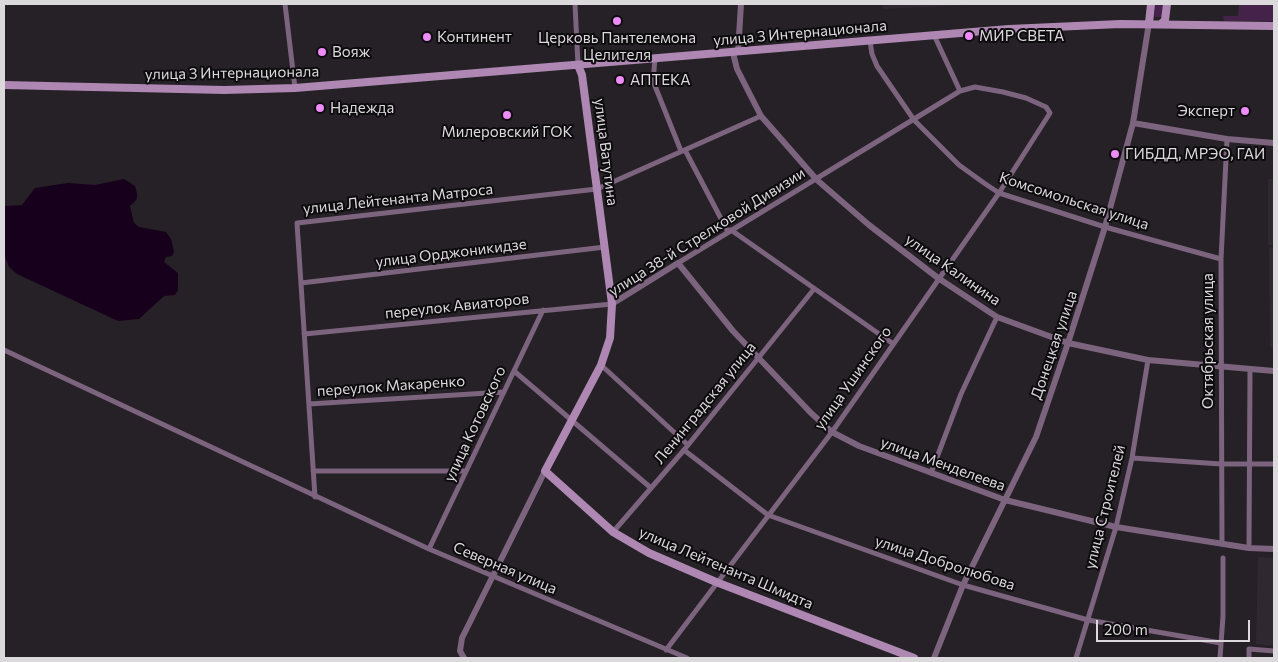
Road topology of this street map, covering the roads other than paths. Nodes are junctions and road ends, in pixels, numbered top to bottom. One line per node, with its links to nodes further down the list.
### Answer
1 (285, 4): 15 (street)
2 (575, 4): 13 (street, улица Ватутина)
3 (741, 4): 11 (street, улица Калинина)
4 (1151, 4): 6 (main road)
5 (1167, 4): 7 (main road)
6 (1149, 23): 7 (main road, улица 3 Интернационала); 9 (main road, улица 3 Интернационала); 19 (street, Донецкая улица)
7 (1162, 24): 8 (main road, улица 3 Интернационала)
8 (1274, 26)
9 (934, 35): 10 (main road, улица 3 Интернационала); 16 (street)
10 (870, 41): 11 (main road, улица 3 Интернационала); 18 (street, Комсомольская улица)
11 (736, 53): 12 (main road, улица 3 Интернационала); 17 (street, улица Калинина)
12 (655, 59): 13 (main road, улица 3 Интернационала); 22 (street)
13 (578, 65): 15 (main road, улица 3 Интернационала); 24 (main road, улица Ватутина)
14 (4, 85): 15 (main road, улица 3 Интернационала)
15 (295, 88)
16 (960, 91): 18 (street, улица 38-й Стрелковой Дивизии); 25 (street, улица Ушинского)
17 (760, 116): 22 (street, улица Лейтенанта Матроса); 23 (street, улица Калинина)
18 (914, 120): 23 (street, улица 38-й Стрелковой Дивизии); 25 (street, Комсомольская улица)
19 (1133, 123): 20 (street); 26 (street, Донецкая улица)
20 (1227, 140): 21 (street); 29 (street, Октябрьская улица)
21 (1274, 143)
22 (683, 150): 24 (street, улица Лейтенанта Матроса); 27 (street)
23 (816, 180): 27 (street, улица 38-й Стрелковой Дивизии); 31 (street, улица Калинина)
24 (596, 189): 28 (main road, улица Ватутина); 32 (street, улица Лейтенанта Матроса)
25 (999, 192): 26 (street, Комсомольская улица); 31 (street, улица Ушинского)
26 (1105, 227): 29 (street, Комсомольская улица); 39 (street, Донецкая улица)
27 (729, 231): 30 (street, улица 38-й Стрелковой Дивизии); 33 (street)
28 (604, 247): 32 (street, улица Орджоникидзе); 34 (main road, улица Ватутина)
29 (1221, 259): 44 (street, Октябрьская улица)
30 (678, 263): 34 (street, улица 38-й Стрелковой Дивизии); 41 (street, улица Менделеева)
31 (938, 278): 36 (street, улица Калинина); 38 (street, улица Ушинского)
32 (301, 283): 37 (street, улица Лейтенанта Матроса)
33 (814, 289): 38 (street); 41 (street, Ленинградская улица)
34 (612, 304): 35 (street, переулок Авиаторов); 43 (main road, улица 38-й Стрелковой Дивизии)
35 (543, 310): 37 (street, переулок Авиаторов); 46 (street, улица Котовского)
36 (997, 317): 39 (street, улица Калинина); 60 (street)
37 (304, 334): 49 (street, улица Лейтенанта Матроса)
38 (892, 343): 51 (street, улица Ушинского)
39 (1068, 343): 42 (street, улица Калинина); 63 (street, Донецкая улица)
40 (4, 350): 62 (street, Северная улица)
41 (758, 358): 51 (street, улица Менделеева); 52 (street, Ленинградская улица)
42 (1148, 360): 44 (street, улица Калинина); 53 (street, улица Строителей)
43 (601, 365): 50 (main road, улица 38-й Стрелковой Дивизии); 52 (street, улица Добролюбова)
44 (1220, 367): 45 (street, улица Калинина); 54 (street, Октябрьская улица)
45 (1250, 370): 47 (street, улица Калинина); 55 (street)
46 (514, 371): 48 (street, улица Котовского); 50 (street)
47 (1274, 371)
48 (504, 392): 49 (street, переулок Макаренко); 58 (street, улица Котовского)
49 (309, 404): 57 (street, улица Лейтенанта Матроса)
50 (572, 421): 59 (main road, улица 38-й Стрелковой Дивизии); 61 (street)
51 (832, 432): 60 (street, улица Менделеева); 64 (street, улица Ушинского)
52 (686, 448): 61 (street, Ленинградская улица); 64 (street, улица Добролюбова)
53 (1132, 458): 54 (street); 65 (street, улица Строителей)
54 (1221, 464): 55 (street); 67 (street, Октябрьская улица)
55 (1250, 464): 56 (street); 68 (street)
56 (1274, 464)
57 (313, 471): 58 (street); 62 (street, улица Лейтенанта Матроса)
58 (466, 471): 69 (street, улица Котовского)
59 (545, 471): 66 (main road, улица Лейтенанта Шмидта); 72 (street, улица 38-й Стрелковой Дивизии)
60 (931, 473): 63 (street, улица Менделеева)
61 (652, 488): 66 (street, Ленинградская улица)
62 (315, 497): 69 (street, Северная улица)
63 (1005, 500): 65 (street, улица Менделеева); 74 (street, Донецкая улица)
64 (768, 515): 73 (street, улица Ушинского); 74 (street, улица Добролюбова)
65 (1116, 527): 67 (street, улица Менделеева); 75 (street, улица Строителей)
66 (613, 532): 73 (main road, улица Лейтенанта Шмидта)
67 (1222, 544): 68 (street, улица Менделеева)
68 (1249, 548): 70 (street, улица Менделеева)
69 (429, 549): 72 (street, Северная улица)
70 (1274, 549)
71 (1223, 558): 76 (street)
72 (493, 578): 77 (street, Северная улица); 79 (street, улица 38-й Стрелковой Дивизии)
73 (716, 582): 77 (street, улица Ушинского); 81 (main road, улица Лейтенанта Шмидта)
74 (963, 585): 75 (street, улица Добролюбова); 82 (street, Донецкая улица)
75 (1088, 620): 76 (street, улица Добролюбова); 83 (street, улица Строителей)
76 (1221, 644): 84 (street)
77 (666, 650): 80 (street, Северная улица)
78 (1274, 651): 85 (street)
79 (464, 658)
80 (687, 658)
81 (914, 658)
82 (934, 658)
83 (1076, 658)
84 (1220, 658)
85 (1249, 658)

